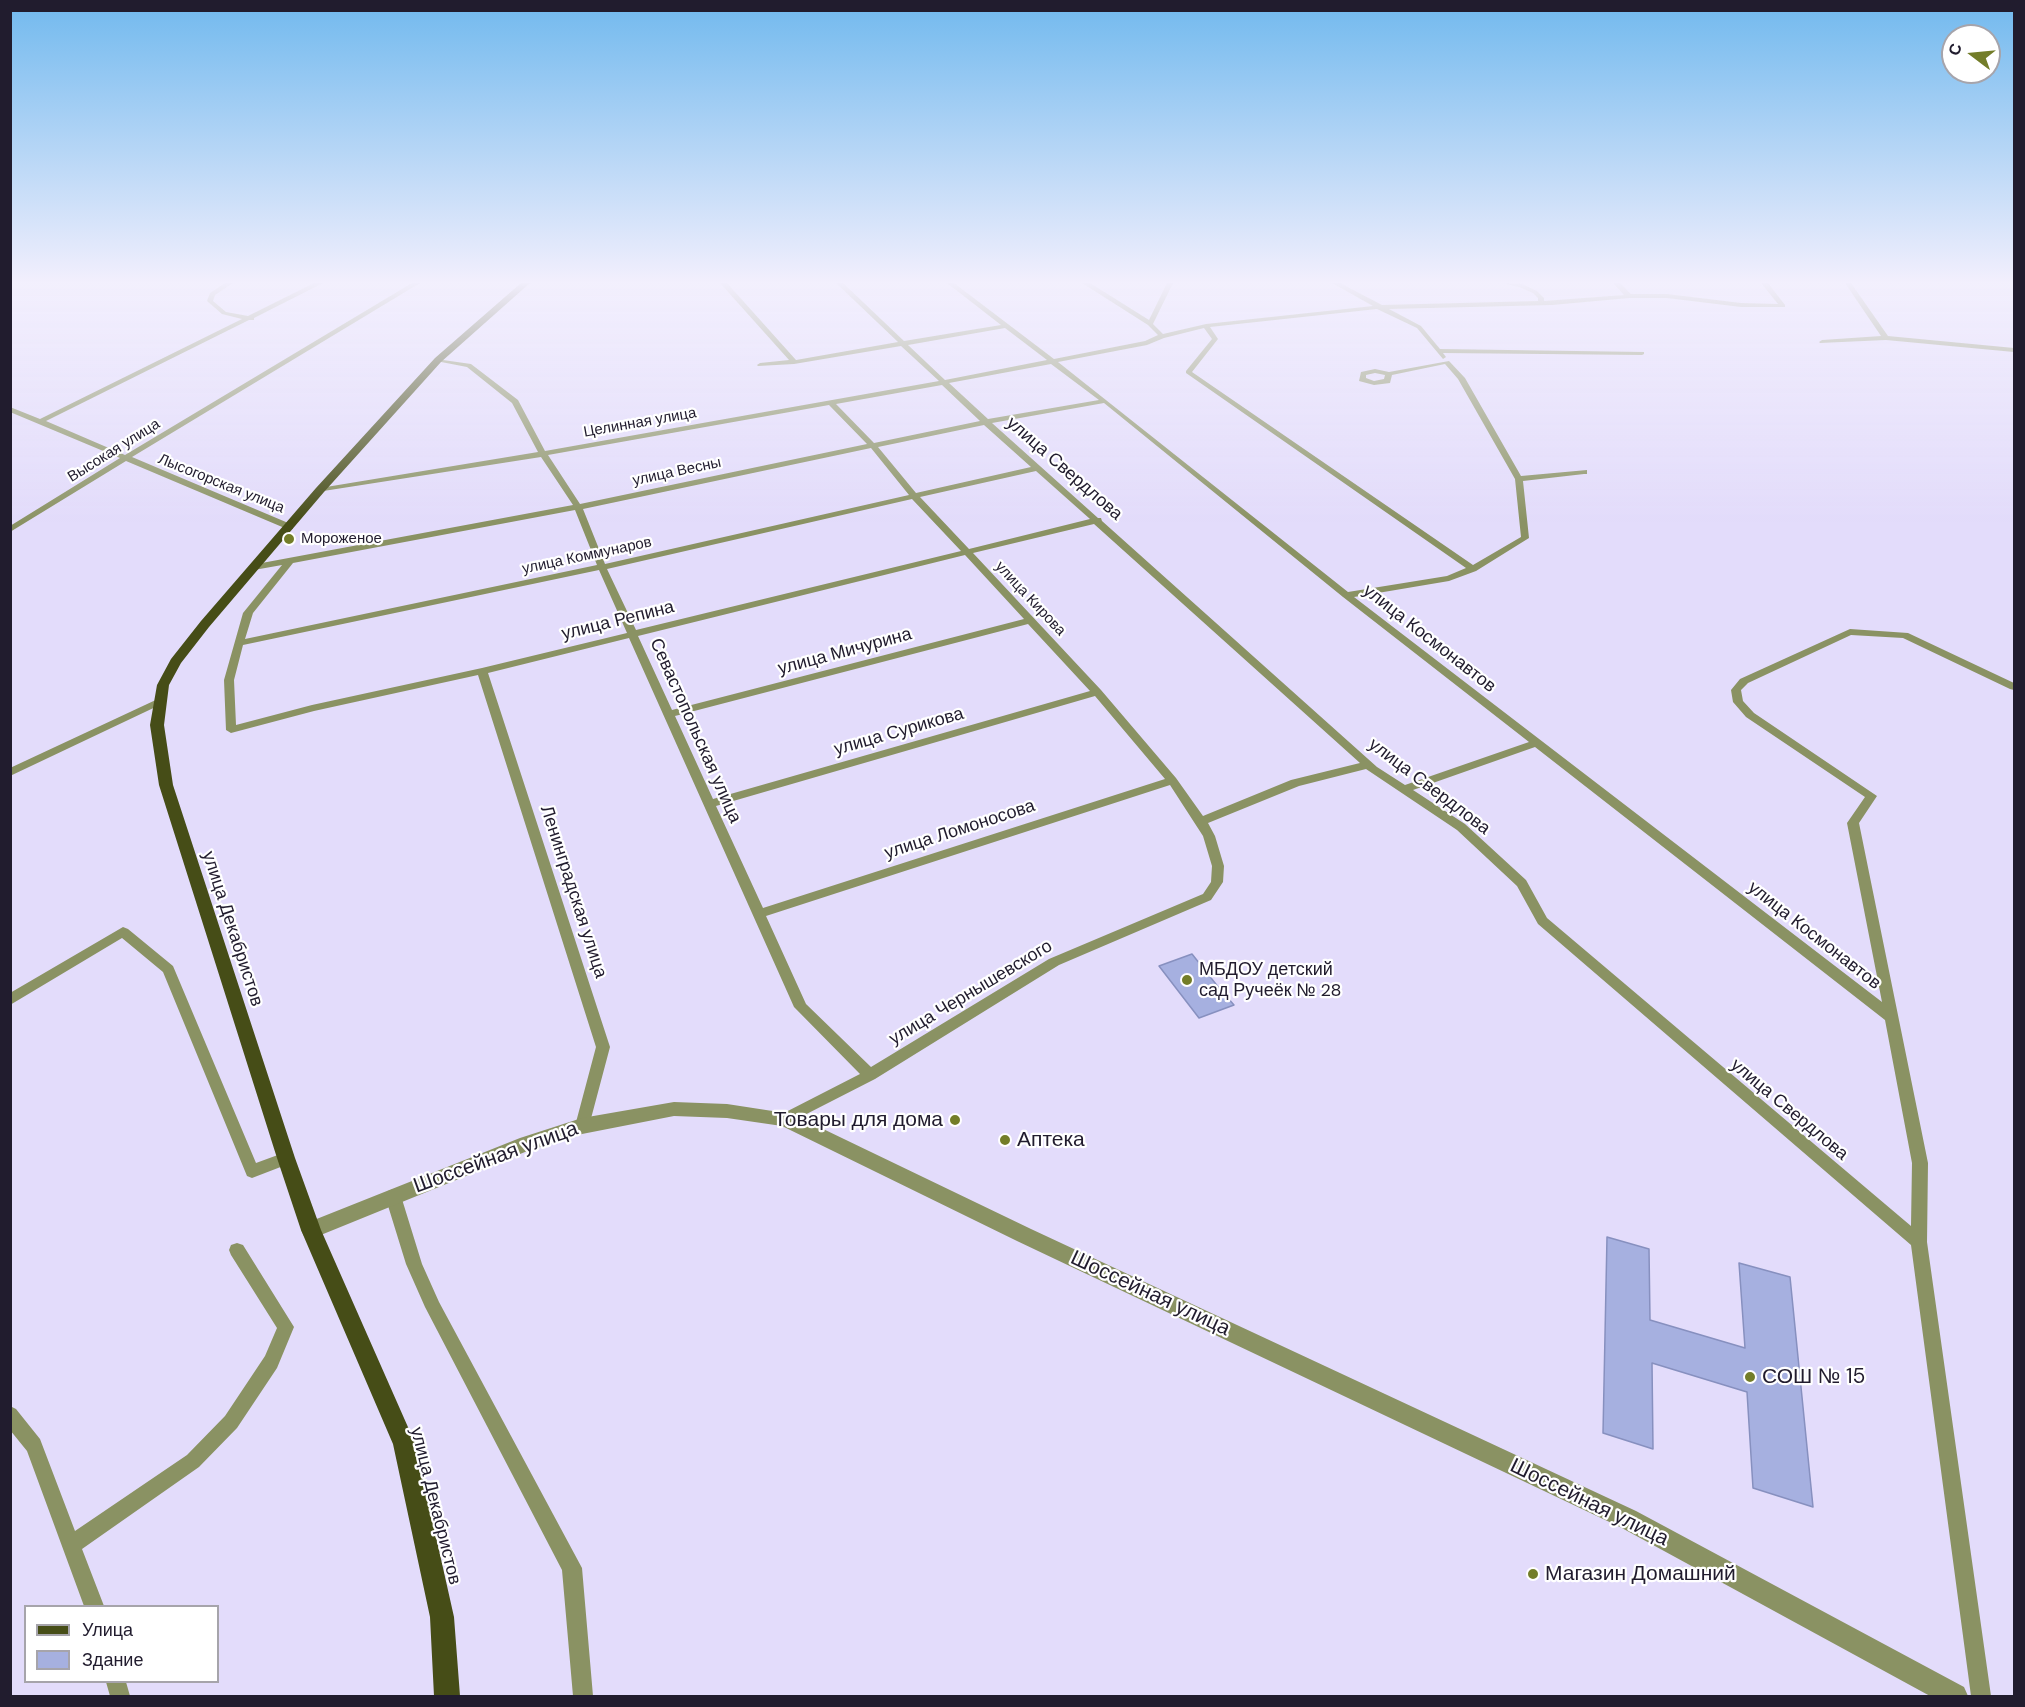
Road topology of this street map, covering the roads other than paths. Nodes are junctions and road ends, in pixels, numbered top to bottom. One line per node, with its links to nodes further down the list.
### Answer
1 (1447, 362): 27 (street)
2 (162, 363): 20 (street)
3 (285, 363): 24 (street, Высокая улица)
4 (436, 363): 28 (main road, улица Декабристов)
5 (454, 363): 23 (street, Севастопольская улица)
6 (787, 363): 12 (street)
7 (924, 363): 14 (street, улица Свердлова)
8 (1044, 363): 14 (street, Целинная улица)
9 (1055, 363): 15 (street, улица Космонавтов)
10 (1196, 363): 38 (street)
11 (1444, 363): 13 (street)
12 (760, 365)
13 (1389, 374)
14 (945, 382): 16 (street, Целинная улица); 21 (street, улица Свердлова)
15 (1105, 401): 21 (street, улица Весны); 39 (street, улица Космонавтов)
16 (831, 403): 22 (street, улица Кирова); 23 (street, Целинная улица)
17 (10, 409): 18 (street, Лысогорская улица)
18 (25, 415): 19 (street); 20 (street, Лысогорская улица)
19 (10, 419)
20 (41, 421): 24 (street, Лысогорская улица)
21 (986, 422): 22 (street, улица Весны); 25 (street, улица Свердлова)
22 (872, 445): 29 (street, улица Кирова); 30 (street, улица Весны)
23 (543, 454): 28 (street, Целинная улица); 30 (street, Севастопольская улица)
24 (126, 459): 32 (street, Лысогорская улица); 33 (street, Высокая улица)
25 (1037, 468): 29 (street, улица Коммунаров); 31 (street, улица Свердлова)
26 (1584, 472): 27 (street)
27 (1519, 479): 38 (street)
28 (320, 490): 32 (main road, улица Декабристов)
29 (915, 497): 34 (street, улица Кирова); 37 (street, улица Коммунаров)
30 (578, 507): 35 (street, улица Весны); 37 (street, Севастопольская улица)
31 (1098, 520): 34 (street, улица Репина); 49 (street, улица Свердлова)
32 (290, 527): 36 (main road, улица Декабристов)
33 (10, 530)
34 (967, 552): 40 (street, улица Кирова); 41 (street, улица Репина)
35 (290, 560): 36 (street, улица Весны); 42 (street)
36 (254, 567): 46 (main road, улица Декабристов)
37 (602, 567): 41 (street, Севастопольская улица); 42 (street, улица Коммунаров)
38 (1473, 569): 39 (street)
39 (1346, 595): 48 (street, улица Космонавтов)
40 (1028, 621): 45 (street, улица Кирова); 47 (street, улица Мичурина)
41 (633, 634): 43 (street, улица Репина); 47 (street, Севастопольская улица)
42 (239, 643): 43 (street, улица Репина)
43 (482, 671): 60 (street, Ленинградская улица)
44 (2014, 687): 57 (street)
45 (1097, 692): 51 (street, улица Кирова); 53 (street, улица Сурикова)
46 (160, 701): 50 (street); 61 (main road, улица Декабристов)
47 (669, 714): 53 (street, Севастопольская улица)
48 (1537, 743): 52 (street); 57 (street, улица Космонавтов)
49 (1368, 765): 52 (street, улица Свердлова); 54 (street)
50 (10, 773)
51 (1172, 780): 54 (street, улица Кирова); 55 (street, улица Ломоносова)
52 (1407, 789): 64 (street, улица Свердлова)
53 (710, 804): 55 (street, Севастопольская улица)
54 (1202, 820): 58 (street, улица Чернышевского)
55 (759, 914): 58 (street, Севастопольская улица)
56 (10, 1000): 61 (street)
57 (1891, 1017): 64 (street)
58 (870, 1075): 59 (street, улица Чернышевского)
59 (785, 1119): 60 (street, Шоссейная улица); 71 (street, Шоссейная улица)
60 (582, 1126): 62 (street, Шоссейная улица)
61 (286, 1158): 63 (main road, улица Декабристов)
62 (393, 1196): 63 (street, Шоссейная улица); 70 (street)
63 (311, 1230): 69 (main road, улица Декабристов)
64 (1919, 1242): 72 (street)
65 (237, 1250): 67 (street)
66 (10, 1415): 67 (street)
67 (71, 1545): 68 (street)
68 (94, 1605)
69 (447, 1696)
70 (583, 1696)
71 (1955, 1696)
72 (1981, 1696)

